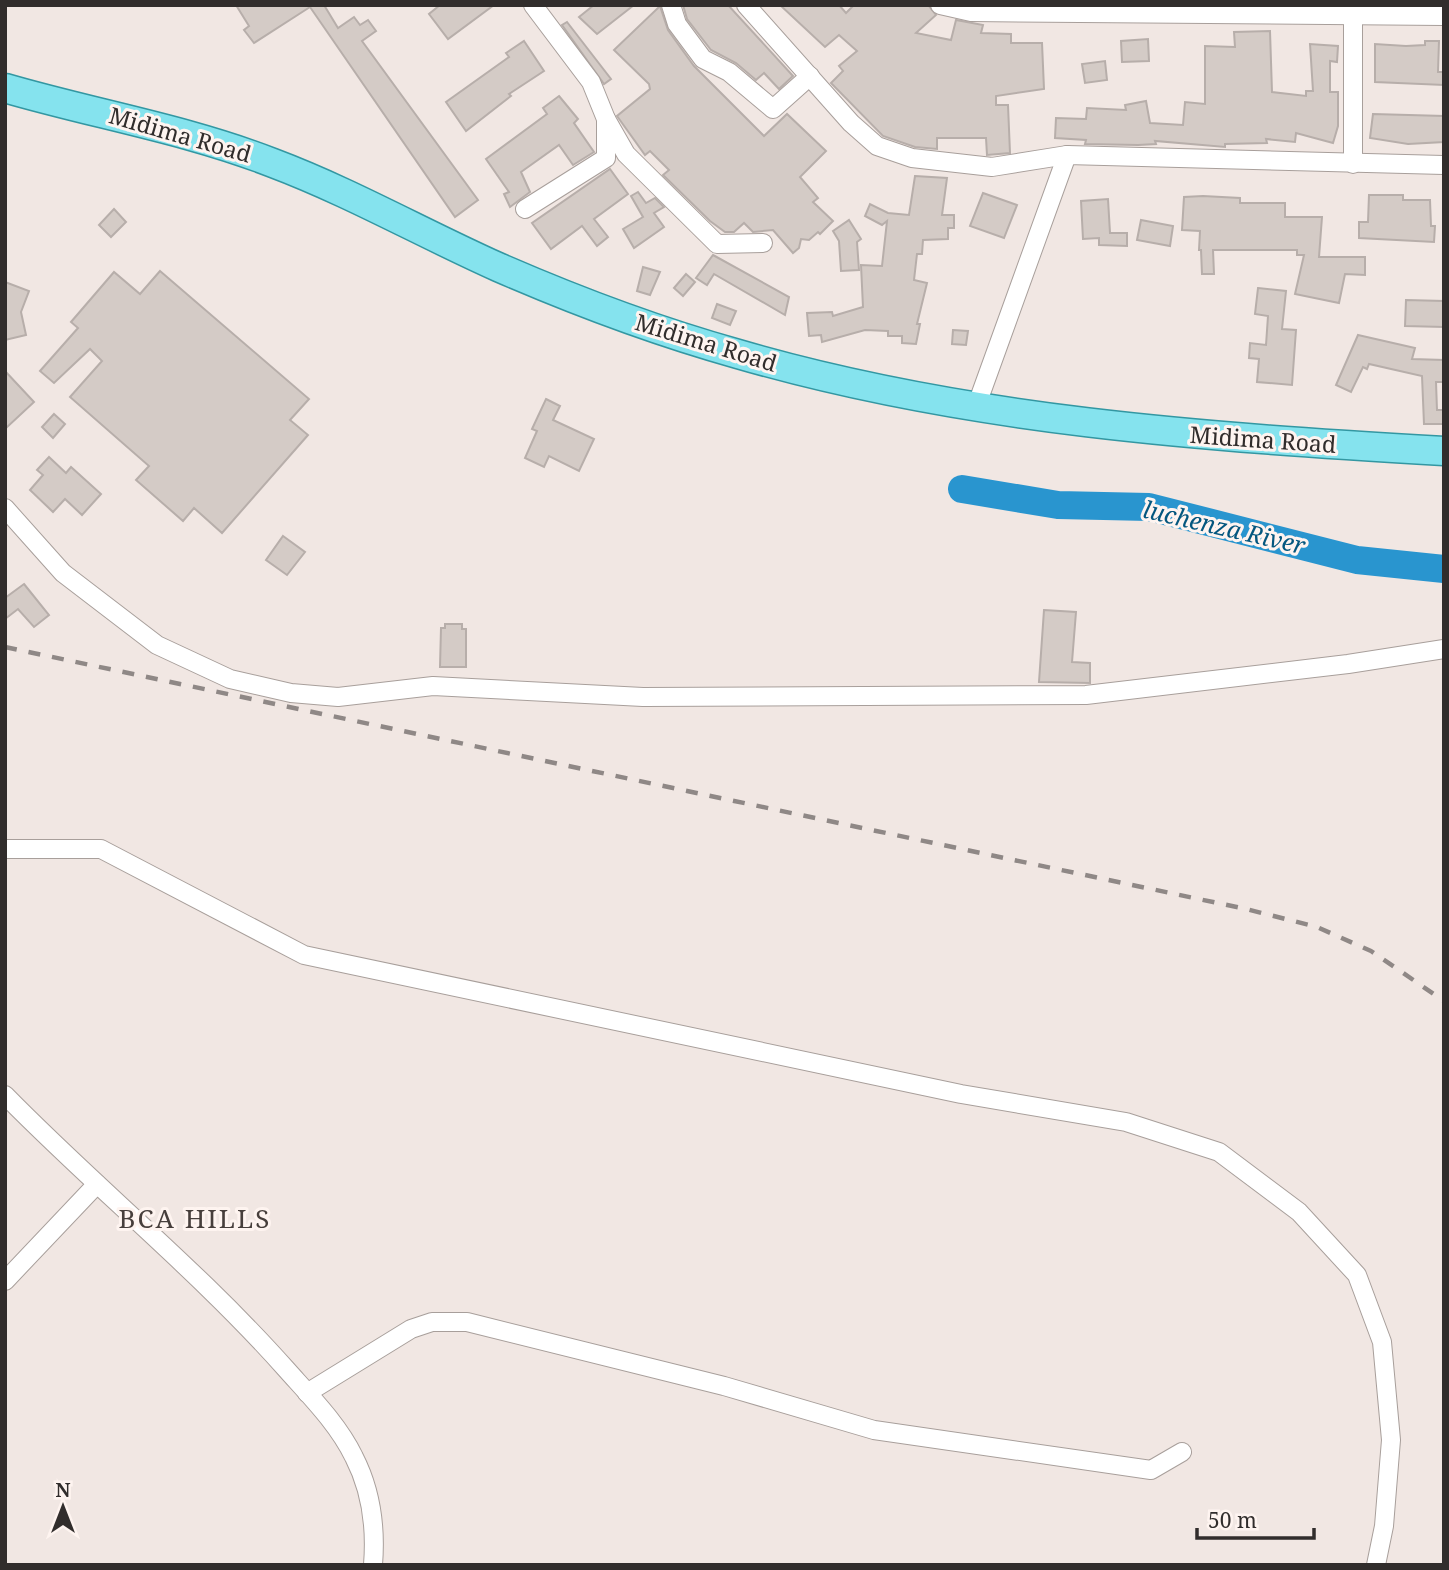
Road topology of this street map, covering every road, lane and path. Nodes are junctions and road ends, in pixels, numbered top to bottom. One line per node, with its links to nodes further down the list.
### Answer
1 (533, 5): 9 (street)
2 (671, 5): 7 (street)
3 (746, 5): 7 (street)
4 (940, 5): 5 (street)
5 (1353, 11): 6 (street); 11 (street)
6 (1444, 16)
7 (810, 76): 10 (street)
8 (5, 88): 15 (main road, Midima Road)
9 (606, 119): 13 (street); 14 (street)
10 (1067, 155): 11 (street); 15 (street)
11 (1353, 164): 12 (street)
12 (1444, 165)
13 (525, 209)
14 (763, 243)
15 (976, 407): 16 (main road, Midima Road)
16 (1444, 451)
17 (5, 508): 18 (street)
18 (1444, 649)
19 (5, 849): 26 (street)
20 (5, 1095): 21 (street)
21 (97, 1184): 22 (street); 23 (street)
22 (5, 1281)
23 (307, 1393): 24 (street); 25 (street)
24 (1182, 1452)
25 (373, 1565)
26 (1376, 1565)

